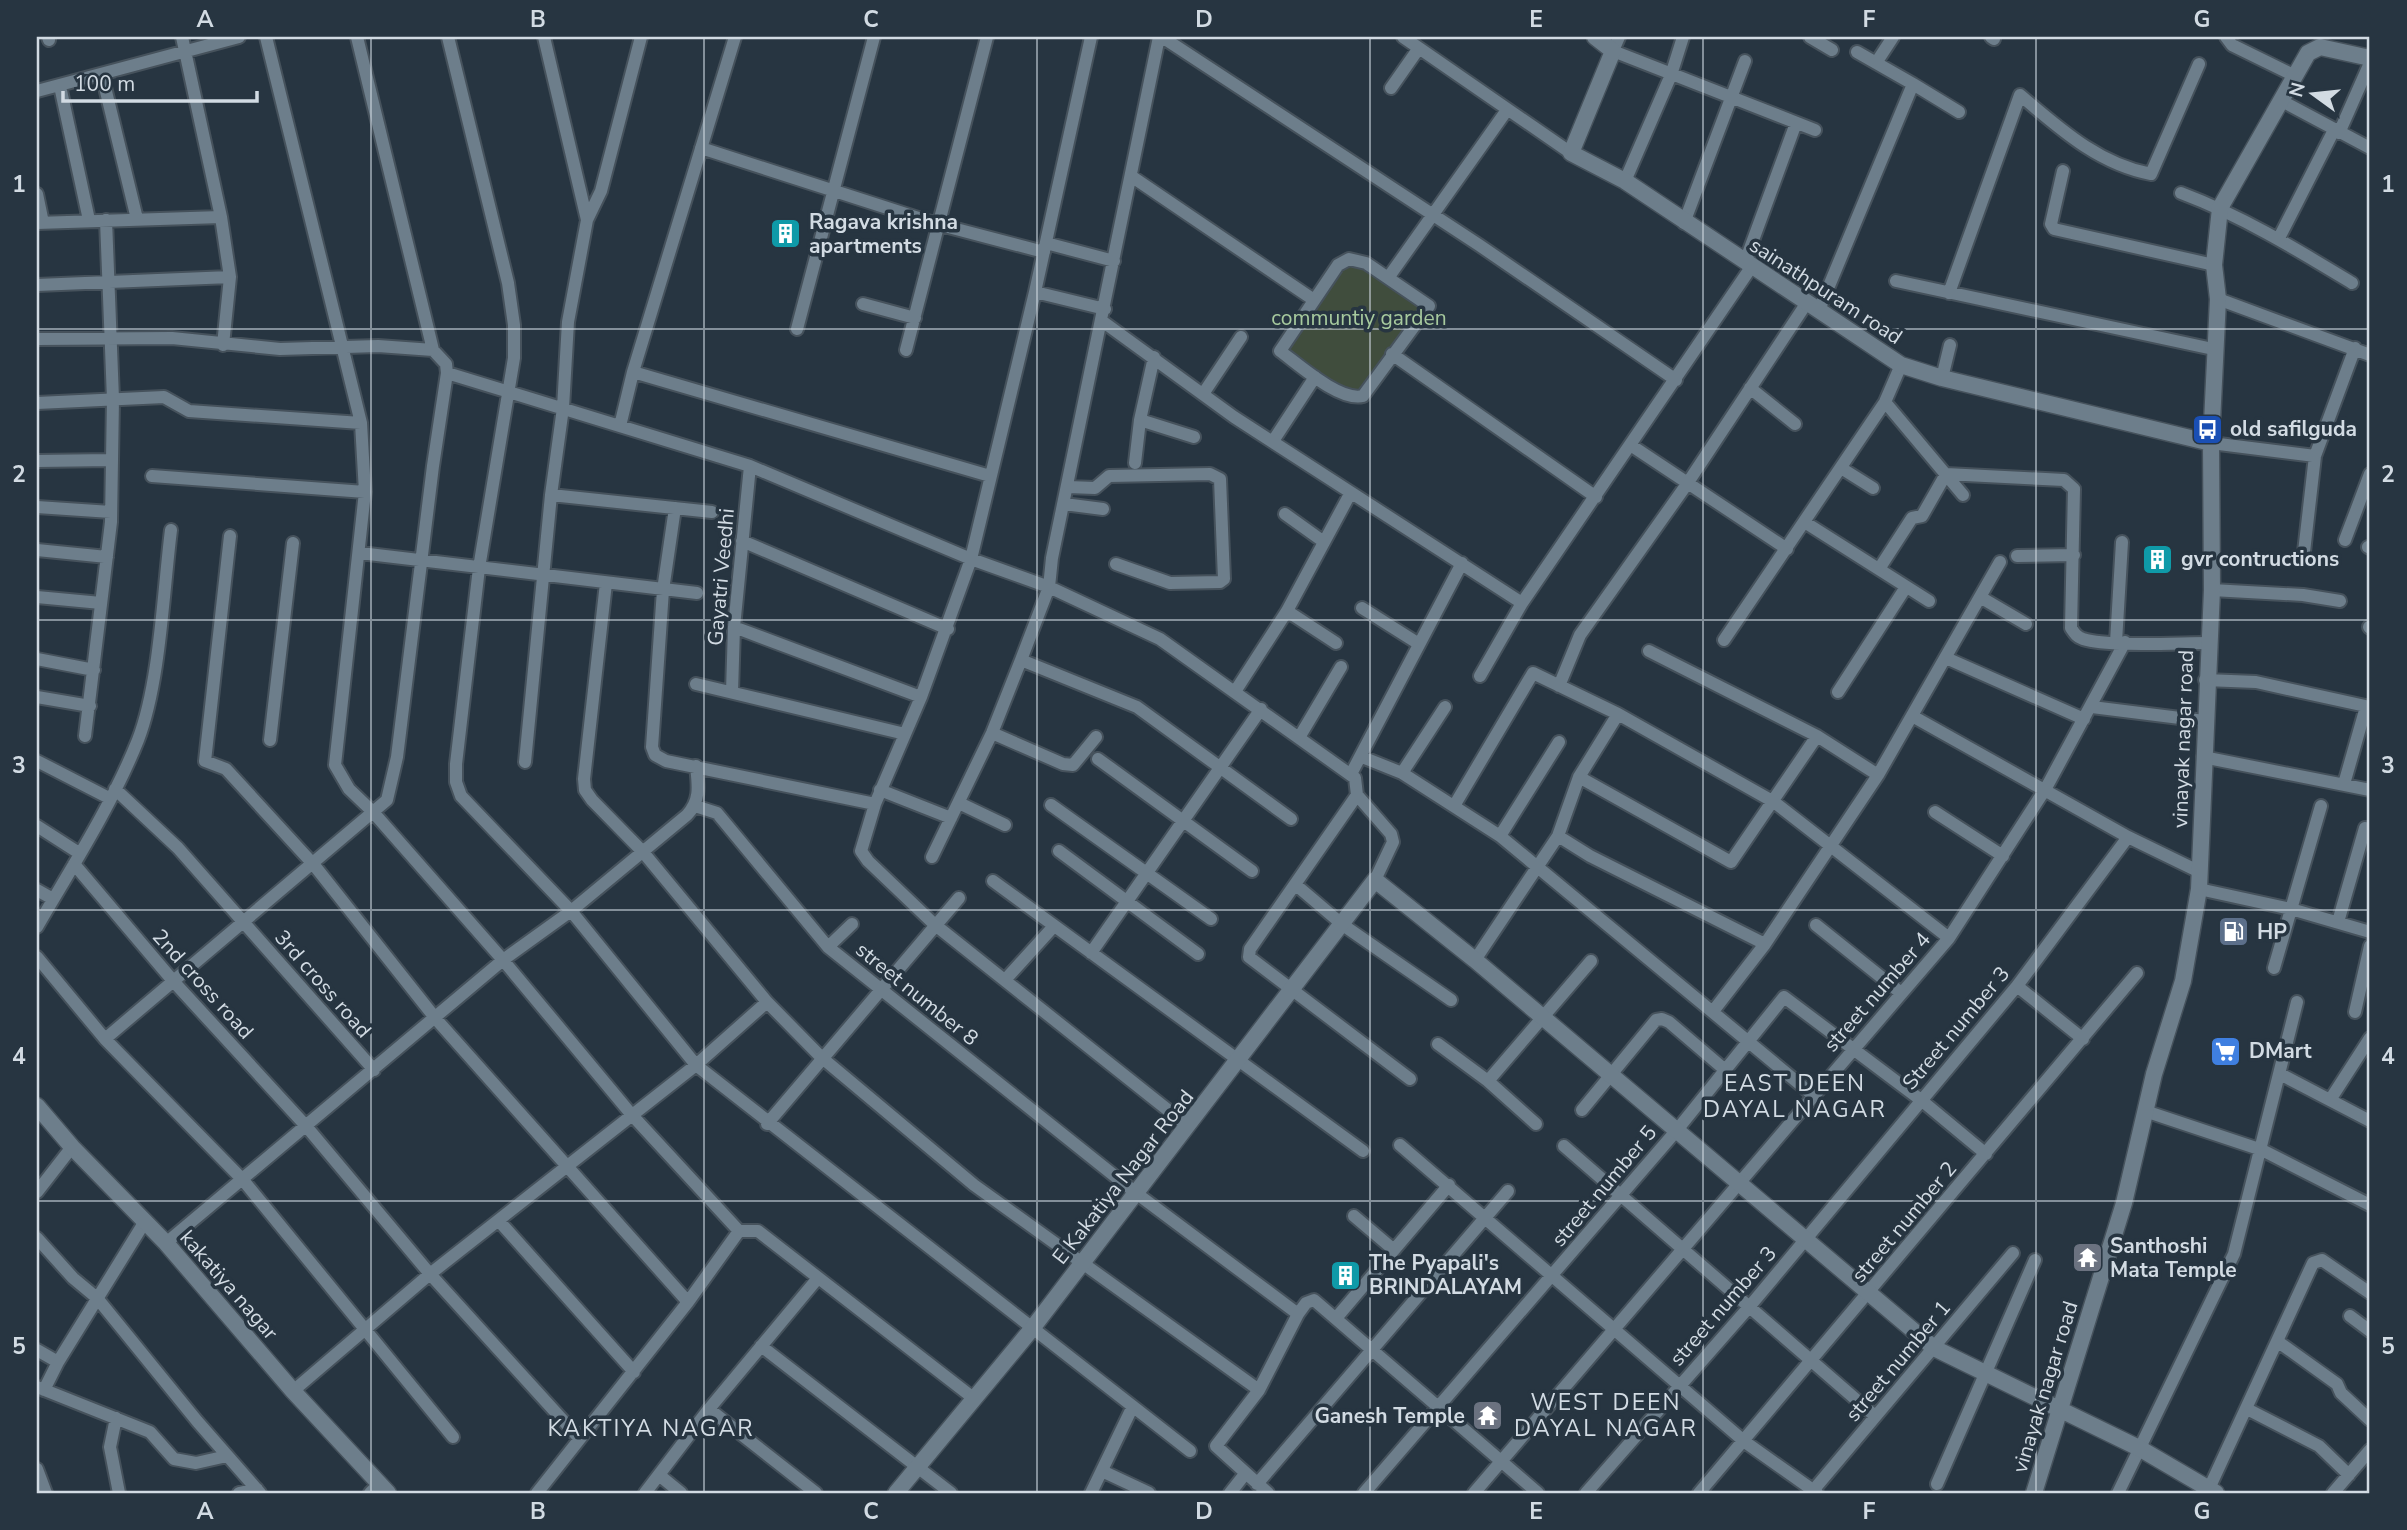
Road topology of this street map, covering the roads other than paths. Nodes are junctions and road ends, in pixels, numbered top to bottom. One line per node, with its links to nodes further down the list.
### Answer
1 (182, 37): 23 (street)
2 (239, 37): 23 (street)
3 (267, 37): 87 (street)
4 (357, 37): 91 (street)
5 (449, 37): 102 (street)
6 (544, 37): 58 (street)
7 (641, 37): 58 (street)
8 (735, 37): 43 (street)
9 (874, 37): 49 (street)
10 (987, 37): 60 (street)
11 (1091, 37): 63 (street)
12 (1161, 37): 47 (street); 53 (street)
13 (1403, 37): 21 (street)
14 (1595, 37): 19 (street)
15 (1683, 37): 30 (street)
16 (1810, 37): 22 (street)
17 (1893, 37): 27 (street)
18 (2227, 37): 31 (street)
19 (1616, 44): 30 (street); 45 (street)
20 (2337, 44): 26 (street, vinayak nagar road); 31 (street, vinayak nagar road)
21 (1419, 48): 34 (street); 38 (street)
22 (1832, 50)
23 (186, 51): 29 (street); 54 (street)
24 (1857, 51): 27 (street)
25 (1745, 61): 36 (street)
26 (2370, 61): 42 (street)
27 (1876, 63): 32 (street)
28 (2199, 64): 74 (street)
29 (102, 75): 33 (street); 55 (street)
30 (1671, 75): 36 (street); 48 (street)
31 (2294, 75): 37 (street, vinayak nagar road)
32 (1913, 84): 39 (street); 78 (street)
33 (60, 86): 35 (street); 56 (street)
34 (1391, 88)
35 (37, 90)
36 (1729, 98): 40 (street); 61 (street)
37 (2280, 100): 42 (street); 52 (street, vinayak nagar road)
38 (1507, 110): 45 (street); 53 (street)
39 (1959, 112)
40 (1797, 123): 41 (street); 65 (street)
41 (1815, 130)
42 (2337, 132): 44 (street); 62 (street)
43 (701, 148): 49 (street); 96 (street)
44 (2370, 148)
45 (1571, 153): 48 (street, sainathpuram road)
46 (2063, 171): 66 (street)
47 (1130, 176): 64 (street); 76 (street)
48 (1625, 181): 61 (street, sainathpuram road)
49 (835, 190): 60 (street); 81 (street)
50 (2181, 193): 52 (street)
51 (37, 194): 59 (street)
52 (2220, 208): 62 (street); 66 (street, vinayak nagar road)
53 (1431, 216): 68 (street); 100 (street)
54 (221, 217): 55 (street); 67 (street)
55 (137, 219): 57 (street)
56 (89, 220): 57 (street); 59 (street)
57 (106, 220): 69 (street)
58 (587, 220): 107 (street)
59 (40, 223)
60 (937, 223): 63 (street); 80 (street)
61 (1684, 223): 65 (street, sainathpuram road)
62 (2279, 238): 71 (street)
63 (1045, 248): 64 (street); 73 (street)
64 (1114, 261): 79 (street)
65 (1748, 264): 78 (street, sainathpuram road); 100 (street)
66 (2214, 265): 75 (street, vinayak nagar road)
67 (230, 277): 69 (street); 85 (street)
68 (1388, 278): 76 (street); 92 (street)
69 (107, 281): 72 (street); 84 (street)
70 (1896, 281): 74 (street)
71 (2352, 283)
72 (37, 285)
73 (1035, 292): 79 (street); 125 (street)
74 (1949, 293): 90 (street)
75 (2218, 299): 88 (street); 90 (street, vinayak nagar road)
76 (1314, 300): 98 (street)
77 (863, 304): 80 (street)
78 (1813, 306): 95 (street, sainathpuram road); 101 (street)
79 (1104, 315): 94 (street); 127 (street)
80 (915, 317): 89 (street)
81 (797, 329)
82 (1241, 337): 103 (street)
83 (37, 339): 84 (street)
84 (111, 340): 85 (street); 104 (street)
85 (223, 345): 87 (street)
86 (1950, 345): 99 (street)
87 (341, 348): 91 (street); 109 (street)
88 (2355, 348): 93 (street); 116 (street)
89 (906, 349)
90 (2213, 349): 114 (street, vinayak nagar road)
91 (433, 350): 97 (street)
92 (1392, 354): 98 (street); 133 (street)
93 (2370, 355)
94 (1154, 357): 103 (street); 108 (street)
95 (1901, 365): 99 (street, sainathpuram road); 105 (street)
96 (634, 372): 111 (street); 125 (street)
97 (447, 373): 102 (street); 157 (street)
98 (1315, 377): 113 (street)
99 (1942, 378): 114 (street, sainathpuram road)
100 (1676, 380): 115 (street)
101 (1750, 388): 110 (street); 126 (street)
102 (507, 393): 107 (street); 161 (street)
103 (1203, 394): 113 (street)
104 (113, 399): 106 (street); 109 (street); 117 (street)
105 (1885, 402): 121 (street); 122 (street)
106 (37, 403)
107 (563, 408): 111 (street); 131 (street)
108 (1140, 419): 112 (street); 119 (street)
109 (361, 423): 129 (street)
110 (1795, 424)
111 (620, 426): 120 (street)
112 (1194, 438)
113 (1273, 440): 130 (street)
114 (2211, 443): 116 (street); 168 (street, vinayak nagar road)
115 (1632, 446): 126 (street); 133 (street)
116 (2315, 456): 151 (street)
117 (111, 460): 118 (street); 138 (street)
118 (37, 461)
119 (1135, 463)
120 (750, 466): 145 (street, Gayatri Veedhi); 156 (street)
121 (1841, 468): 128 (street); 141 (street)
122 (1946, 474): 132 (street); 153 (street); 162 (street)
123 (2370, 474): 144 (street)
124 (152, 476): 129 (street)
125 (990, 476): 156 (street)
126 (1687, 484): 150 (street); 195 (street)
127 (1068, 486): 134 (street); 160 (street)
128 (1873, 488)
129 (365, 492): 152 (street)
130 (1350, 494): 146 (street); 159 (street)
131 (551, 495): 136 (street); 163 (street)
132 (1962, 495)
133 (1596, 497): 175 (street)
134 (1064, 504): 137 (street); 165 (street)
135 (37, 507): 138 (street)
136 (675, 508): 139 (street); 167 (street)
137 (1103, 509)
138 (111, 512): 155 (street)
139 (712, 512)
140 (1285, 514): 146 (street)
141 (1805, 523): 150 (street); 162 (street)
142 (172, 530): 233 (street)
143 (230, 536): 259 (street)
144 (2345, 540)
145 (742, 541): 179 (street, Gayatri Veedhi); 180 (street)
146 (1324, 542): 177 (street)
147 (2122, 542): 182 (street)
148 (293, 543): 216 (street)
149 (37, 550): 155 (street)
150 (1787, 550): 181 (street)
151 (2304, 552)
152 (360, 553): 157 (street); 242 (street)
153 (2074, 555): 154 (street); 182 (street)
154 (2017, 556)
155 (107, 557): 174 (street)
156 (971, 559): 165 (street); 180 (street)
157 (423, 562): 161 (street); 242 (street)
158 (2000, 562): 171 (street)
159 (1462, 563): 175 (street); 185 (street)
160 (1116, 564)
161 (480, 568): 163 (street); 273 (street)
162 (1879, 569): 166 (street)
163 (545, 574): 164 (street); 222 (street)
164 (606, 583): 167 (street); 255 (street)
165 (1049, 587): 189 (street); 196 (street)
166 (1906, 587): 172 (street); 198 (street)
167 (663, 590): 169 (street); 224 (street)
168 (2212, 590): 173 (street); 184 (street, vinayak nagar road)
169 (697, 593)
170 (37, 597): 174 (street)
171 (1980, 597): 178 (street); 187 (street)
172 (1929, 601)
173 (2340, 601)
174 (102, 603): 191 (street)
175 (1522, 603): 192 (street)
176 (1362, 608): 185 (street)
177 (1287, 611): 183 (street); 196 (street)
178 (2026, 624)
179 (734, 627): 197 (street, Gayatri Veedhi); 200 (street)
180 (948, 629): 200 (street)
181 (1724, 640)
182 (2121, 642): 184 (street); 203 (street, street number 4)
183 (1336, 643)
184 (2208, 643): 193 (street, vinayak nagar road)
185 (1419, 644): 218 (street)
186 (1649, 651): 214 (street)
187 (1946, 658): 207 (street); 208 (street)
188 (37, 659): 191 (street)
189 (1021, 660): 210 (street); 223 (street)
190 (1341, 667): 213 (street)
191 (94, 670): 201 (street)
192 (1480, 676)
193 (2206, 680): 204 (street); 209 (street, vinayak nagar road)
194 (696, 684): 197 (street)
195 (1559, 686): 206 (street); 240 (street)
196 (1236, 690): 205 (street)
197 (732, 692): 211 (street)
198 (1838, 692)
199 (37, 696): 201 (street)
200 (921, 698): 211 (street)
201 (90, 706): 212 (street)
202 (1445, 707): 225 (street)
203 (2092, 707): 208 (street, street number 4); 209 (street)
204 (2368, 707): 229 (street)
205 (1261, 709): 213 (street); 223 (street)
206 (1618, 714): 228 (street); 235 (street)
207 (1914, 717): 227 (street); 230 (street)
208 (2084, 719): 230 (street, street number 4)
209 (2204, 721): 219 (street, vinayak nagar road)
210 (992, 733): 215 (street); 236 (street)
211 (905, 734): 231 (street)
212 (85, 736)
213 (1300, 736): 226 (street)
214 (1817, 736): 227 (street); 235 (street)
215 (1096, 737)
216 (270, 740)
217 (1559, 742): 250 (street)
218 (1362, 757): 225 (street); 226 (street)
219 (2203, 757): 229 (street); 263 (street, vinayak nagar road)
220 (1098, 759): 246 (street)
221 (37, 761): 233 (street, 3rd cross road)
222 (525, 762)
223 (1220, 765): 245 (street); 246 (street)
224 (695, 766): 237 (street); 239 (street)
225 (1402, 773): 240 (street)
226 (1351, 774): 234 (street)
227 (1878, 775): 253 (street)
228 (1579, 777): 235 (street); 251 (street)
229 (2344, 784): 232 (street)
230 (2046, 788): 252 (street); 256 (street, street number 4)
231 (880, 790): 237 (street); 244 (street)
232 (2370, 790)
233 (112, 793): 258 (street); 276 (street, 3rd cross road)
234 (1357, 795): 264 (street); 266 (street)
235 (1774, 802): 253 (street)
236 (959, 803): 244 (street); 247 (street)
237 (875, 804): 278 (street)
238 (1051, 805): 262 (street)
239 (695, 806): 255 (street); 287 (street, street number 8)
240 (1454, 806): 250 (street)
241 (2320, 806): 272 (street)
242 (373, 812): 259 (street); 291 (street)
243 (1935, 812): 256 (street)
244 (951, 818): 257 (street)
245 (1292, 818)
246 (1183, 820): 261 (street); 262 (street)
247 (1005, 825)
248 (37, 826): 258 (street, 2nd cross road)
249 (2365, 828): 275 (street)
250 (1500, 836): 260 (street)
251 (1558, 836): 260 (street); 285 (street)
252 (2128, 836): 263 (street); 298 (street, Street number 3)
253 (1832, 845): 284 (street); 285 (street)
254 (1059, 851): 271 (street)
255 (643, 852): 273 (street); 303 (street)
256 (2003, 856): 284 (street, street number 4)
257 (932, 857)
258 (76, 859): 270 (street); 297 (street, 2nd cross road)
259 (314, 865): 276 (street); 307 (street)
260 (1538, 865): 292 (street); 305 (street)
261 (1252, 871)
262 (1146, 872): 271 (street); 274 (street)
263 (2200, 872): 267 (street, vinayak nagar road)
264 (1375, 880): 279 (street, E Kakatiya Nagar Road); 292 (street)
265 (993, 881): 281 (street)
266 (1296, 885): 279 (street); 300 (street)
267 (2199, 889): 272 (street); 329 (street, vinayak nagar road)
268 (37, 890): 270 (street)
269 (959, 898): 278 (street)
270 (53, 899): 282 (street)
271 (1124, 902): 288 (street); 289 (street)
272 (2291, 909): 275 (street); 294 (street)
273 (571, 911): 291 (street); 317 (street)
274 (1211, 919)
275 (2338, 922): 283 (street)
276 (244, 923): 297 (street); 319 (street, 3rd cross road)
277 (852, 924): 287 (street)
278 (934, 924): 296 (street); 299 (street)
279 (1343, 925): 300 (street, E Kakatiya Nagar Road); 302 (street)
280 (1816, 925): 301 (street)
281 (1054, 926): 288 (street); 296 (street)
282 (37, 927)
283 (2370, 932)
284 (1949, 938): 301 (street, street number 4)
285 (1765, 944): 305 (street)
286 (2370, 946): 306 (street)
287 (828, 947): 299 (street, street number 8)
288 (1091, 953): 316 (street)
289 (1198, 954)
290 (37, 957): 310 (street)
291 (503, 960): 307 (street); 330 (street)
292 (1475, 961): 308 (street)
293 (1591, 961): 308 (street)
294 (2274, 968)
295 (2137, 973): 311 (street, street number 2)
296 (1005, 981): 335 (street)
297 (174, 982): 310 (street); 334 (street, 2nd cross road)
298 (2017, 986): 311 (street); 325 (street, Street number 3)
299 (881, 989): 315 (street); 349 (street, street number 8)
300 (1291, 992): 316 (street, E Kakatiya Nagar Road); 322 (street)
301 (1901, 993): 314 (street, street number 4)
302 (1451, 1000)
303 (768, 1002): 315 (street); 317 (street)
304 (2297, 1002): 320 (street)
305 (1714, 1010): 312 (street)
306 (2355, 1013)
307 (436, 1019): 319 (street); 343 (street)
308 (1543, 1019): 321 (street); 323 (street)
309 (2370, 1038): 326 (street)
310 (105, 1039): 344 (street)
311 (2083, 1039): 342 (street, street number 2)
312 (1748, 1041): 314 (street, street number 5); 318 (street, street number 5); 324 (street)
313 (1438, 1044): 323 (street)
314 (1853, 1049): 324 (street, street number 4); 325 (street)
315 (821, 1057): 332 (street); 364 (street)
316 (1241, 1060): 335 (street, E Kakatiya Nagar Road); 341 (street)
317 (696, 1065): 330 (street); 332 (street)
318 (1724, 1069): 321 (street); 336 (street, street number 5)
319 (374, 1070): 334 (street)
320 (2280, 1074): 326 (street); 340 (street)
321 (1610, 1075): 328 (street); 336 (street)
322 (1410, 1079)
323 (1488, 1081): 333 (street)
324 (1814, 1096): 345 (street, street number 4)
325 (1921, 1100): 342 (street); 358 (street, Street number 3)
326 (2330, 1100): 331 (street)
327 (37, 1106): 339 (street, kakatiya nagar)
328 (1582, 1110)
329 (2145, 1111): 340 (street); 397 (street, vinayak nagar road)
330 (631, 1114): 343 (street); 356 (street)
331 (2370, 1121)
332 (767, 1124): 376 (street)
333 (1536, 1124)
334 (306, 1126): 344 (street); 365 (street, 2nd cross road)
335 (1188, 1126): 349 (street, E Kakatiya Nagar Road)
336 (1676, 1130): 345 (street); 350 (street, street number 5)
337 (1400, 1145): 346 (street)
338 (1564, 1146): 350 (street)
339 (72, 1147): 348 (street); 355 (street, kakatiya nagar)
340 (2262, 1150): 351 (street); 405 (street)
341 (1363, 1151)
342 (1986, 1154): 368 (street, street number 2)
343 (566, 1166): 354 (street); 371 (street)
344 (243, 1180): 359 (street); 379 (street)
345 (1741, 1184): 358 (street); 360 (street, street number 4)
346 (1449, 1185): 353 (street); 361 (street)
347 (1508, 1191): 353 (street)
348 (37, 1192)
349 (1136, 1193): 364 (street, E Kakatiya Nagar Road); 373 (street, street number 8)
350 (1620, 1195): 360 (street); 366 (street, street number 5)
351 (2370, 1205)
352 (1354, 1216): 361 (street)
353 (1486, 1217): 366 (street); 383 (street)
354 (499, 1221): 365 (street); 387 (street)
355 (144, 1223): 359 (street, kakatiya nagar); 370 (street)
356 (739, 1231): 367 (street); 371 (street)
357 (37, 1238): 370 (street)
358 (1806, 1239): 368 (street); 372 (street, street number 3)
359 (166, 1243): 392 (street, kakatiya nagar)
360 (1683, 1249): 372 (street); 377 (street, street number 4)
361 (1394, 1250): 375 (street)
362 (2013, 1253): 382 (street, street number 1)
363 (2035, 1260): 388 (street)
364 (1082, 1262): 376 (street, E Kakatiya Nagar Road); 391 (street)
365 (430, 1274): 379 (street); 403 (street, 2nd cross road)
366 (1553, 1275): 377 (street); 394 (street, street number 5)
367 (818, 1278): 381 (street); 393 (street)
368 (1870, 1292): 382 (street); 385 (street, street number 2)
369 (2370, 1293): 380 (street)
370 (97, 1298): 386 (street); 408 (street)
371 (688, 1302): 387 (street)
372 (1750, 1306): 385 (street); 389 (street, street number 3)
373 (1298, 1314): 375 (street); 391 (street)
374 (2350, 1316): 378 (street)
375 (1337, 1317): 383 (street)
376 (1031, 1329): 393 (street, E Kakatiya Nagar Road); 395 (street)
377 (1615, 1329): 389 (street); 409 (street, street number 4)
378 (2370, 1331)
379 (364, 1332): 392 (street); 402 (street)
380 (2277, 1341): 398 (street); 401 (street)
381 (761, 1346): 396 (street); 410 (street)
382 (1934, 1348): 388 (street); 399 (street, street number 1)
383 (1371, 1349): 394 (street); 416 (street)
384 (37, 1350): 386 (street)
385 (1812, 1361): 399 (street); 404 (street, street number 2)
386 (58, 1362): 390 (street)
387 (634, 1371): 403 (street)
388 (1985, 1373): 397 (street); 417 (street)
389 (1680, 1385): 404 (street); 437 (street, street number 3)
390 (41, 1389): 400 (street)
391 (1259, 1390): 413 (street)
392 (293, 1391): 418 (street, kakatiya nagar)
393 (972, 1397): 410 (street, E Kakatiya Nagar Road)
394 (1438, 1406): 409 (street); 434 (street, street number 5)
395 (1132, 1408): 407 (street); 412 (street)
396 (709, 1409): 414 (street); 427 (street)
397 (2062, 1409): 405 (street); 440 (street, vinayak nagar road)
398 (2247, 1409): 415 (street); 420 (street)
399 (1875, 1416): 439 (street, street number 1)
400 (116, 1418): 408 (street); 422 (street)
401 (2370, 1420)
402 (453, 1437)
403 (579, 1438): 424 (street)
404 (1745, 1442): 438 (street, street number 2); 439 (street)
405 (2139, 1448): 420 (street); 441 (street)
406 (2370, 1450): 415 (street)
407 (1190, 1451)
408 (227, 1456): 419 (street)
409 (1501, 1462): 435 (street, street number 4); 436 (street)
410 (917, 1467): 428 (street, E Kakatiya Nagar Road); 429 (street)
411 (37, 1469): 421 (street)
412 (1102, 1471): 430 (street); 431 (street)
413 (1245, 1474): 416 (street); 432 (street)
414 (659, 1475): 425 (street); 426 (street)
415 (2349, 1475): 442 (street)
416 (1257, 1484): 433 (street)
417 (1937, 1484)
418 (379, 1490)
419 (259, 1491): 423 (street)
420 (2211, 1492)
421 (46, 1493)
422 (119, 1493)
423 (239, 1493)
424 (537, 1493)
425 (645, 1493)
426 (681, 1493)
427 (816, 1493)
428 (895, 1493)
429 (951, 1493)
430 (1091, 1493)
431 (1149, 1493)
432 (1230, 1493)
433 (1268, 1493)
434 (1364, 1493)
435 (1474, 1493)
436 (1538, 1493)
437 (1586, 1493)
438 (1699, 1493)
439 (1814, 1493)
440 (2034, 1493)
441 (2118, 1493)
442 (2333, 1493)

